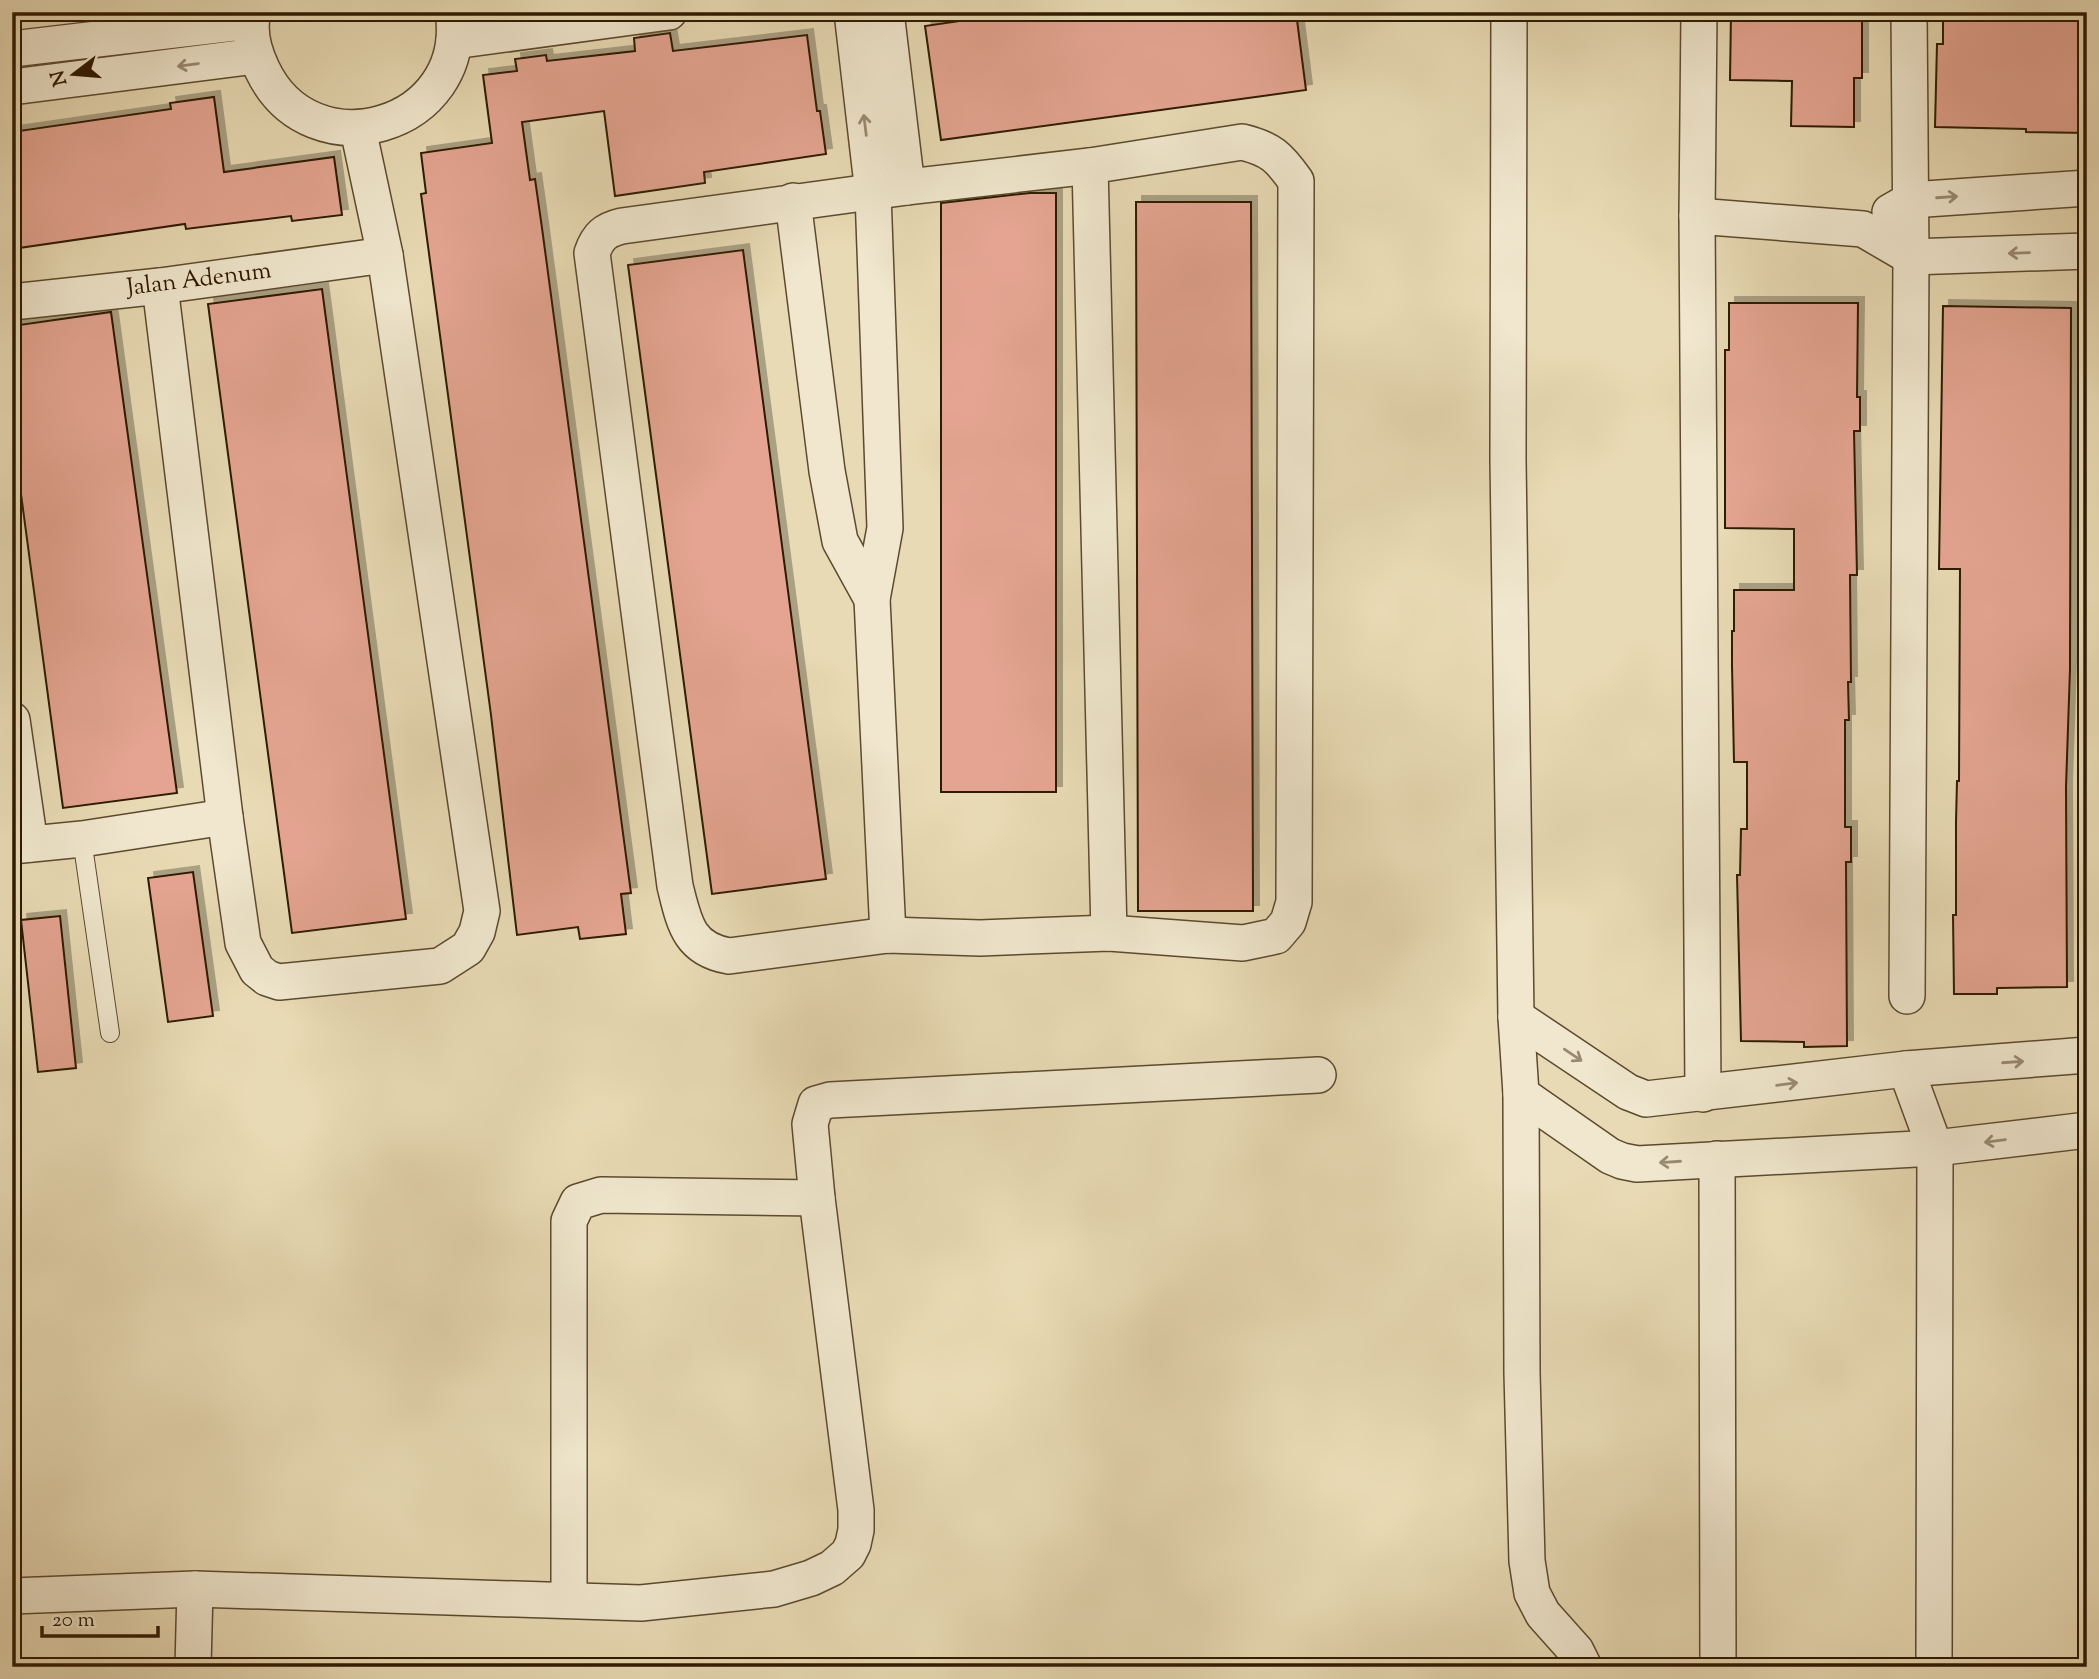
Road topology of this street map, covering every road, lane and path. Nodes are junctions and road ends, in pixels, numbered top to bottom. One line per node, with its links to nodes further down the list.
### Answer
1 (669, 12): 8 (street)
2 (852, 12): 16 (street, one-way to 2)
3 (886, 12): 14 (street)
4 (1509, 12): 34 (street)
5 (1699, 12): 19 (street)
6 (1909, 12): 17 (street)
7 (252, 17): 9 (street); 10 (street)
8 (453, 27): 12 (street)
9 (12, 49)
10 (255, 55): 11 (street, one-way to 11); 12 (street)
11 (12, 87)
12 (358, 129): 22 (street)
13 (1090, 166): 14 (street); 31 (street); 31 (street)
14 (907, 187): 16 (street)
15 (2087, 188): 17 (street, one-way to 15)
16 (873, 193): 18 (street); 26 (street)
17 (1911, 200): 20 (street); 23 (street)
18 (793, 201): 26 (street); 32 (street)
19 (1697, 216): 20 (street); 40 (street)
20 (1863, 229): 23 (street)
21 (2087, 251): 23 (street, one-way to 23)
22 (385, 255): 24 (street, Jalan Adenum); 28 (street)
23 (1911, 257): 33 (street)
24 (160, 286): 25 (street, Jalan Adenum); 28 (street)
25 (12, 302)
26 (872, 599): 32 (street)
27 (12, 720): 30 (street)
28 (225, 817): 29 (street)
29 (82, 839): 30 (street); 35 (lane)
30 (21, 845)
31 (1109, 933): 32 (street)
32 (888, 935)
33 (1907, 996)
34 (1516, 1017): 39 (street); 40 (street, one-way to 40)
35 (110, 1033)
36 (2087, 1055): 37 (street, one-way to 36)
37 (1906, 1069): 40 (street, one-way to 37); 42 (street)
38 (1318, 1075): 44 (street)
39 (1521, 1094): 43 (street, one-way to 39); 49 (street)
40 (1703, 1094)
41 (2087, 1130): 42 (street, one-way to 42)
42 (1935, 1149): 43 (street); 51 (street)
43 (1717, 1159): 50 (street)
44 (817, 1198): 47 (street); 47 (street)
45 (195, 1589): 46 (street); 47 (street); 48 (street)
46 (12, 1596)
47 (569, 1600)
48 (193, 1667)
49 (1584, 1667)
50 (1718, 1667)
51 (1934, 1667)

